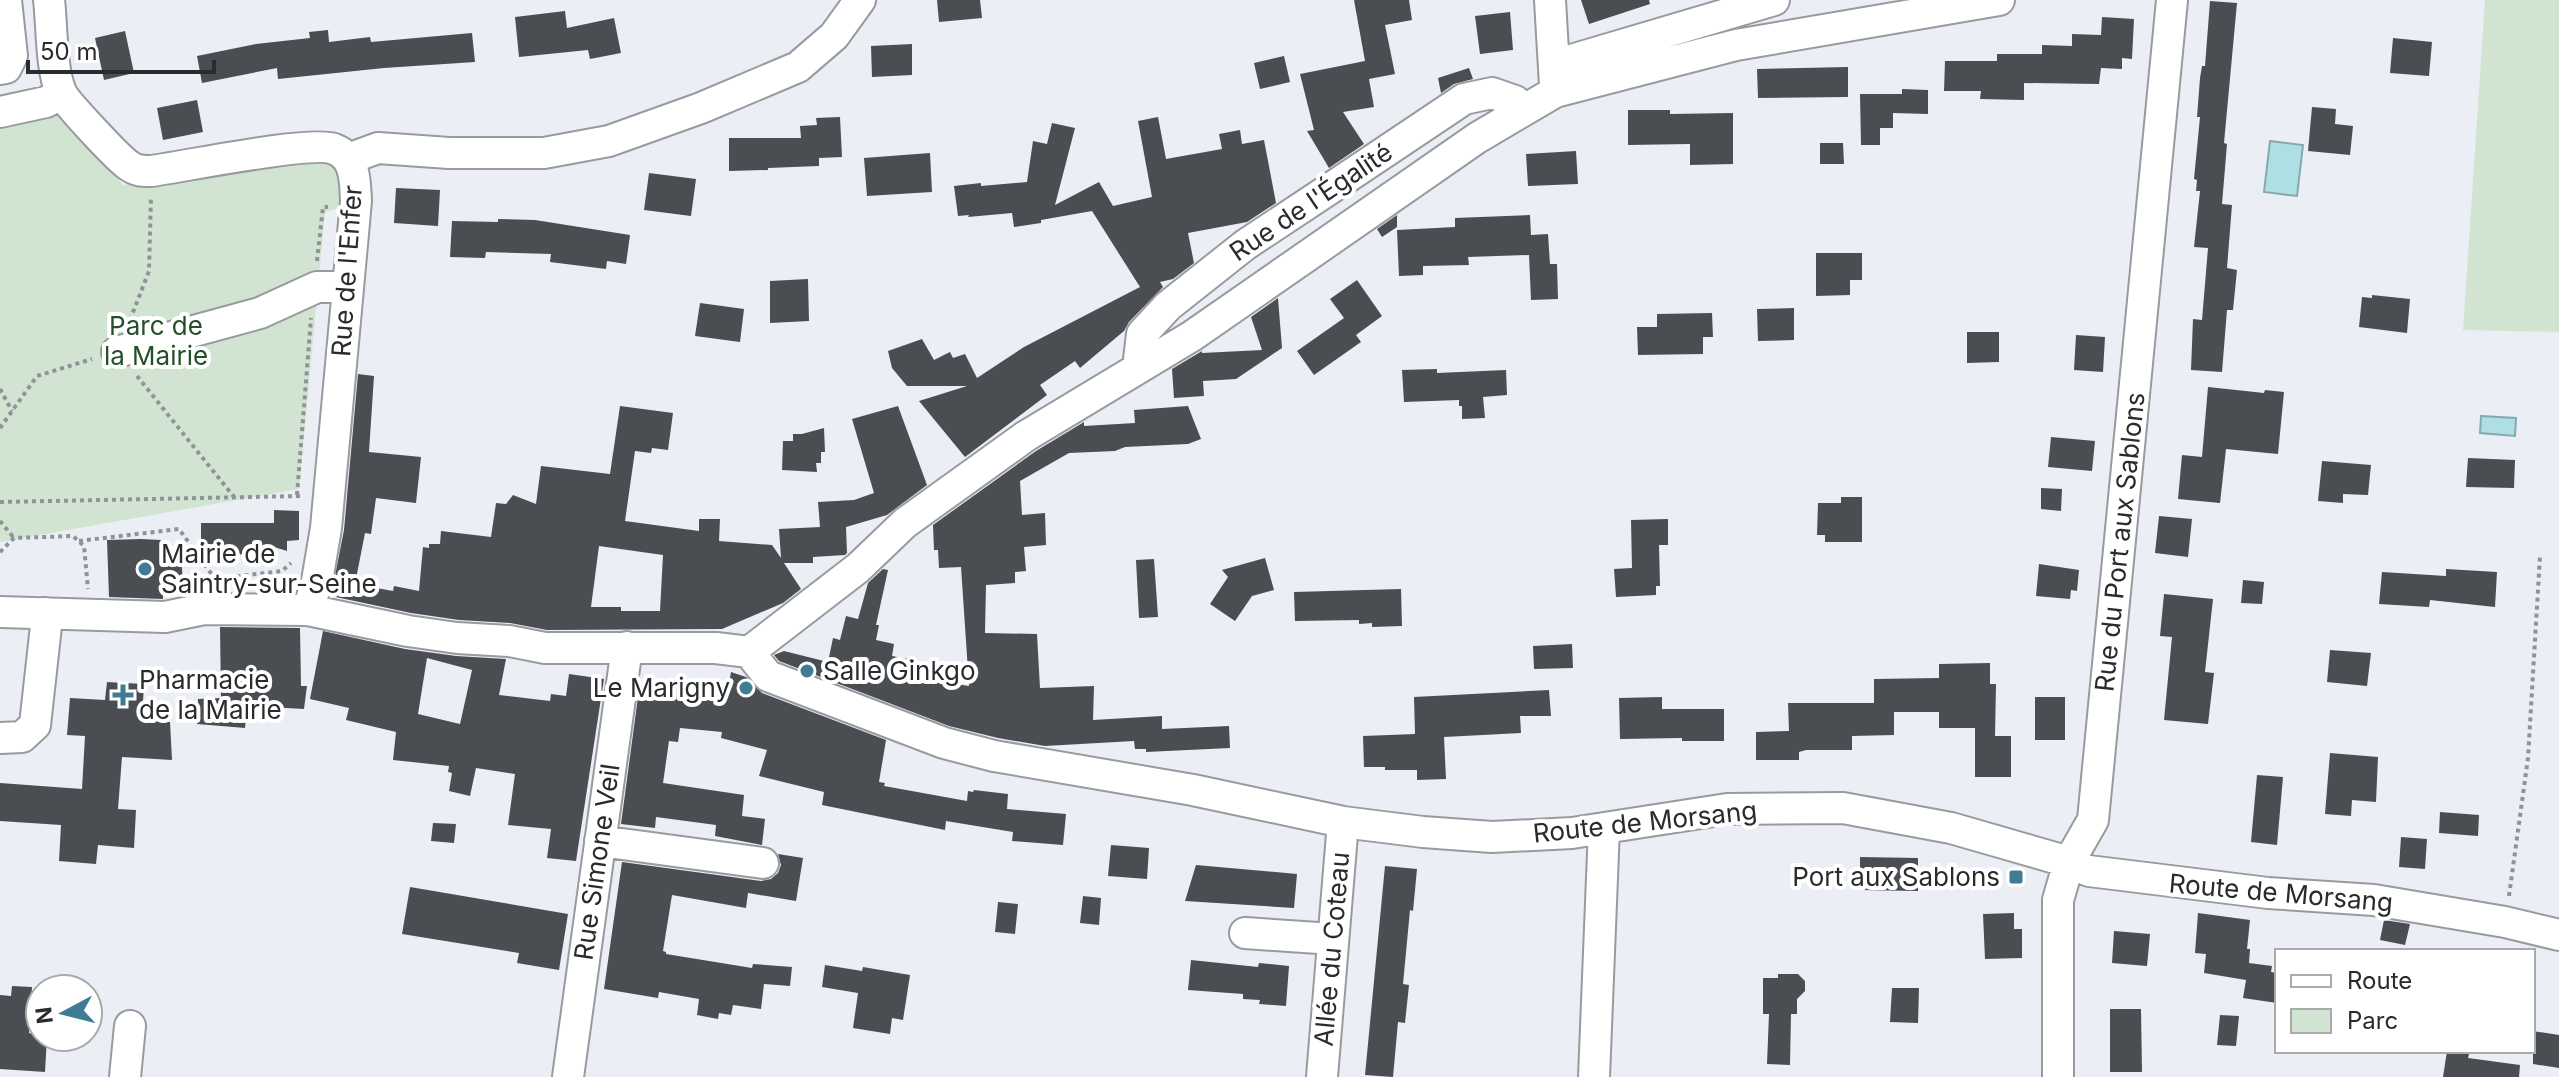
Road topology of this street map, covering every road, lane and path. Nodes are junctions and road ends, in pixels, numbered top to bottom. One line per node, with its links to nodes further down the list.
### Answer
1 (6, 0): 8 (street)
2 (49, 0): 10 (street)
3 (860, 0): 13 (street)
4 (1550, 0): 9 (street)
5 (1774, 0): 9 (street)
6 (1999, 0): 9 (street, Rue de l'Égalité)
7 (2172, 0): 43 (street, Rue du Port aux Sablons)
8 (0, 69)
9 (1555, 92): 11 (street, Rue de l'Égalité)
10 (61, 94): 12 (street); 14 (street)
11 (1523, 110): 19 (street, Rue de l'Égalité); 19 (street, Rue de l'Égalité)
12 (0, 112)
13 (348, 159): 14 (street, Rue de l'Enfer); 15 (street, Rue de l'Enfer)
14 (151, 171): 18 (path)
15 (356, 201): 16 (street, Rue de l'Enfer); 17 (path)
16 (347, 287): 17 (street); 33 (street, Rue de l'Enfer)
17 (314, 288): 18 (street); 23 (path)
18 (117, 352): 21 (path); 25 (path)
19 (1138, 368): 38 (street, Rue de l'Égalité)
20 (0, 389): 21 (path)
21 (12, 411): 22 (path)
22 (0, 428)
23 (297, 495): 24 (path); 25 (path)
24 (306, 497)
25 (235, 498): 26 (path)
26 (0, 502)
27 (0, 521): 28 (path)
28 (14, 538): 29 (path); 30 (path)
29 (79, 541): 31 (path); 36 (path)
30 (0, 552)
31 (301, 554)
32 (2540, 556): 45 (path)
33 (308, 610): 36 (street); 37 (street)
34 (0, 612): 35 (street)
35 (45, 613): 36 (street); 39 (street)
36 (91, 614)
37 (627, 647): 38 (street); 42 (street, Rue Simone Veil)
38 (749, 652): 40 (street, Route de Morsang)
39 (0, 738)
40 (1343, 822): 41 (street, Route de Morsang); 48 (street, Allée du Coteau)
41 (1604, 828): 43 (street, Route de Morsang); 53 (street)
42 (600, 841): 44 (street); 51 (street, Rue Simone Veil)
43 (2069, 862): 45 (street, Route de Morsang); 54 (street, Rue du Port aux Sablons)
44 (763, 863)
45 (2505, 922): 47 (street, Route de Morsang)
46 (1245, 933): 48 (street)
47 (2559, 935)
48 (1333, 939): 52 (street, Allée du Coteau)
49 (130, 1026): 50 (street)
50 (125, 1077)
51 (568, 1077)
52 (1322, 1077)
53 (1594, 1077)
54 (2058, 1077)

